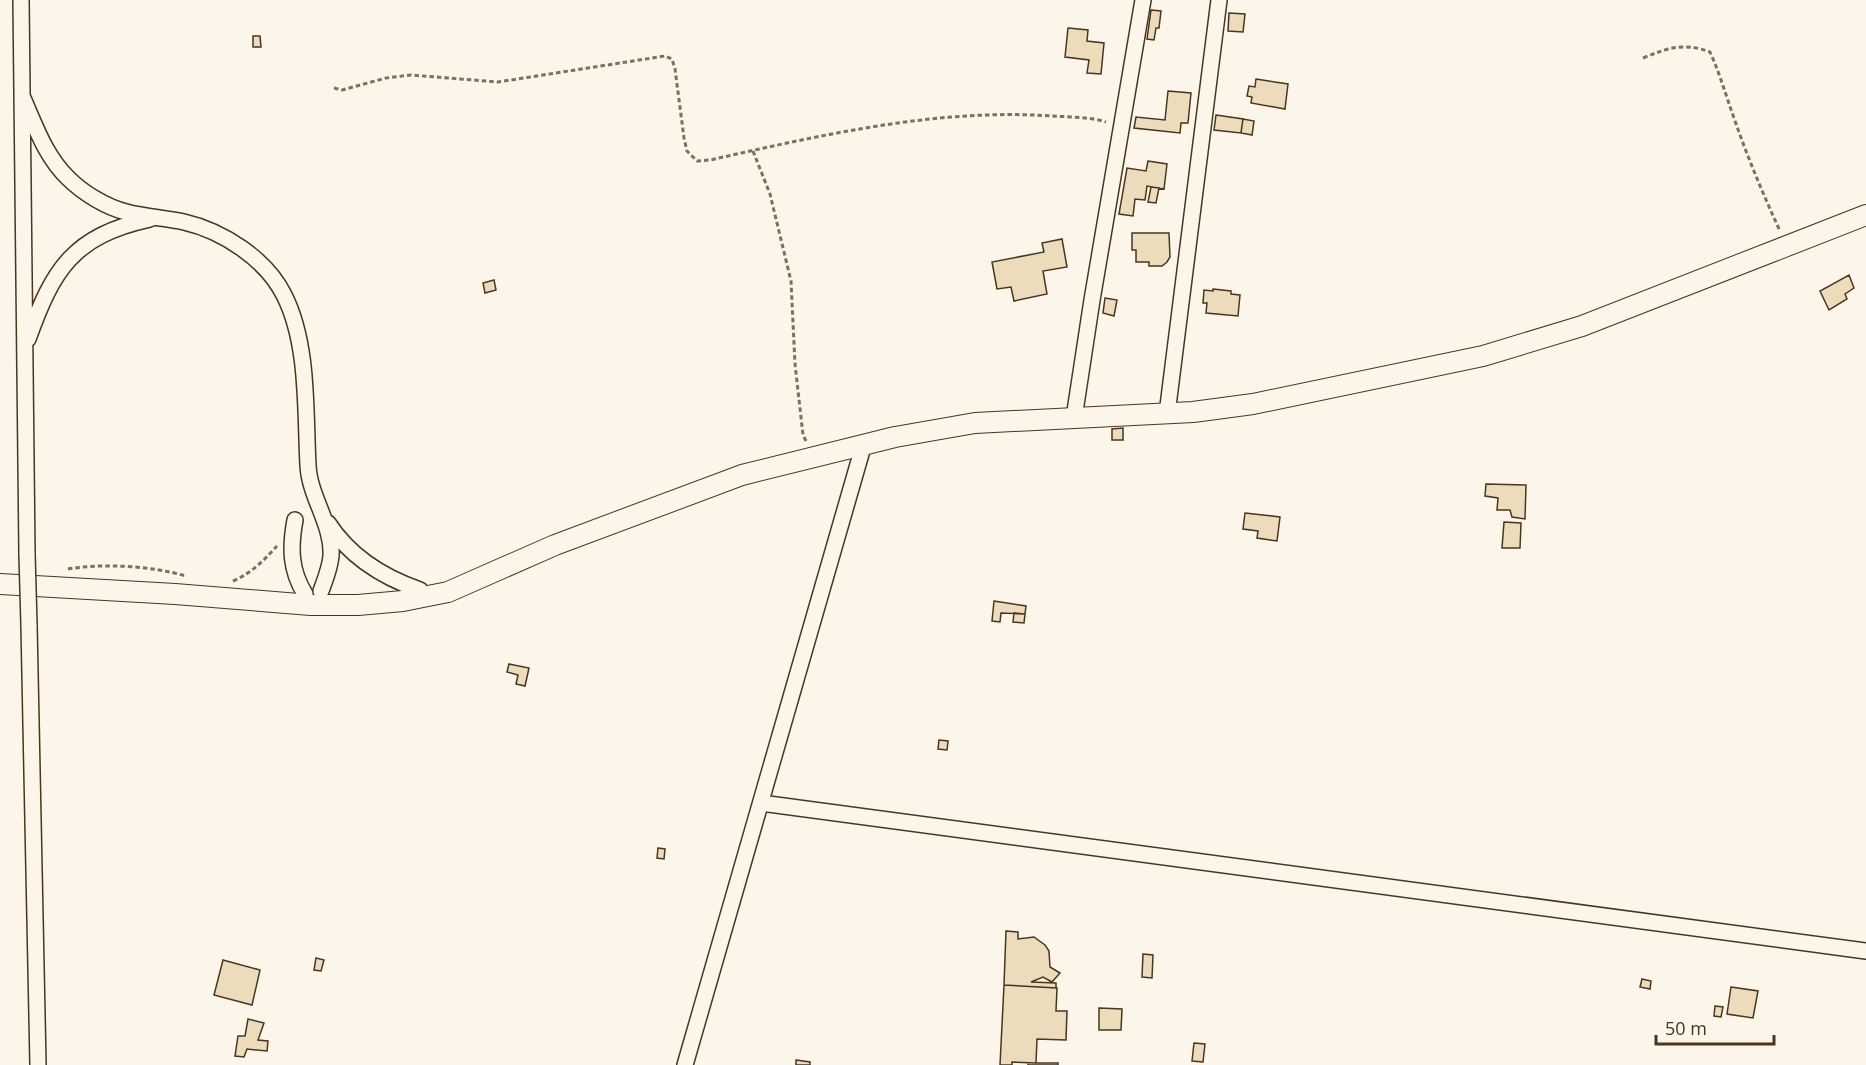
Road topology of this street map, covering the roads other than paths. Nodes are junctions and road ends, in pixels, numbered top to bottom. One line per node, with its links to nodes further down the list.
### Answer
1 (21, 0): 4 (street)
2 (1143, 0): 9 (street)
3 (1219, 0): 8 (street)
4 (22, 96): 6 (street); 7 (street)
5 (1866, 214): 8 (main road)
6 (157, 218): 7 (street); 11 (street)
7 (24, 348): 19 (street, bridge)
8 (1167, 414): 9 (main road)
9 (1074, 418): 10 (main road)
10 (863, 447): 13 (main road); 17 (street)
11 (321, 512): 14 (street); 15 (street)
12 (295, 520): 16 (street)
13 (0, 584)
14 (420, 590)
15 (321, 591)
16 (305, 594)
17 (761, 803): 18 (street); 20 (street)
18 (1866, 951)
19 (38, 1065)
20 (685, 1065)

